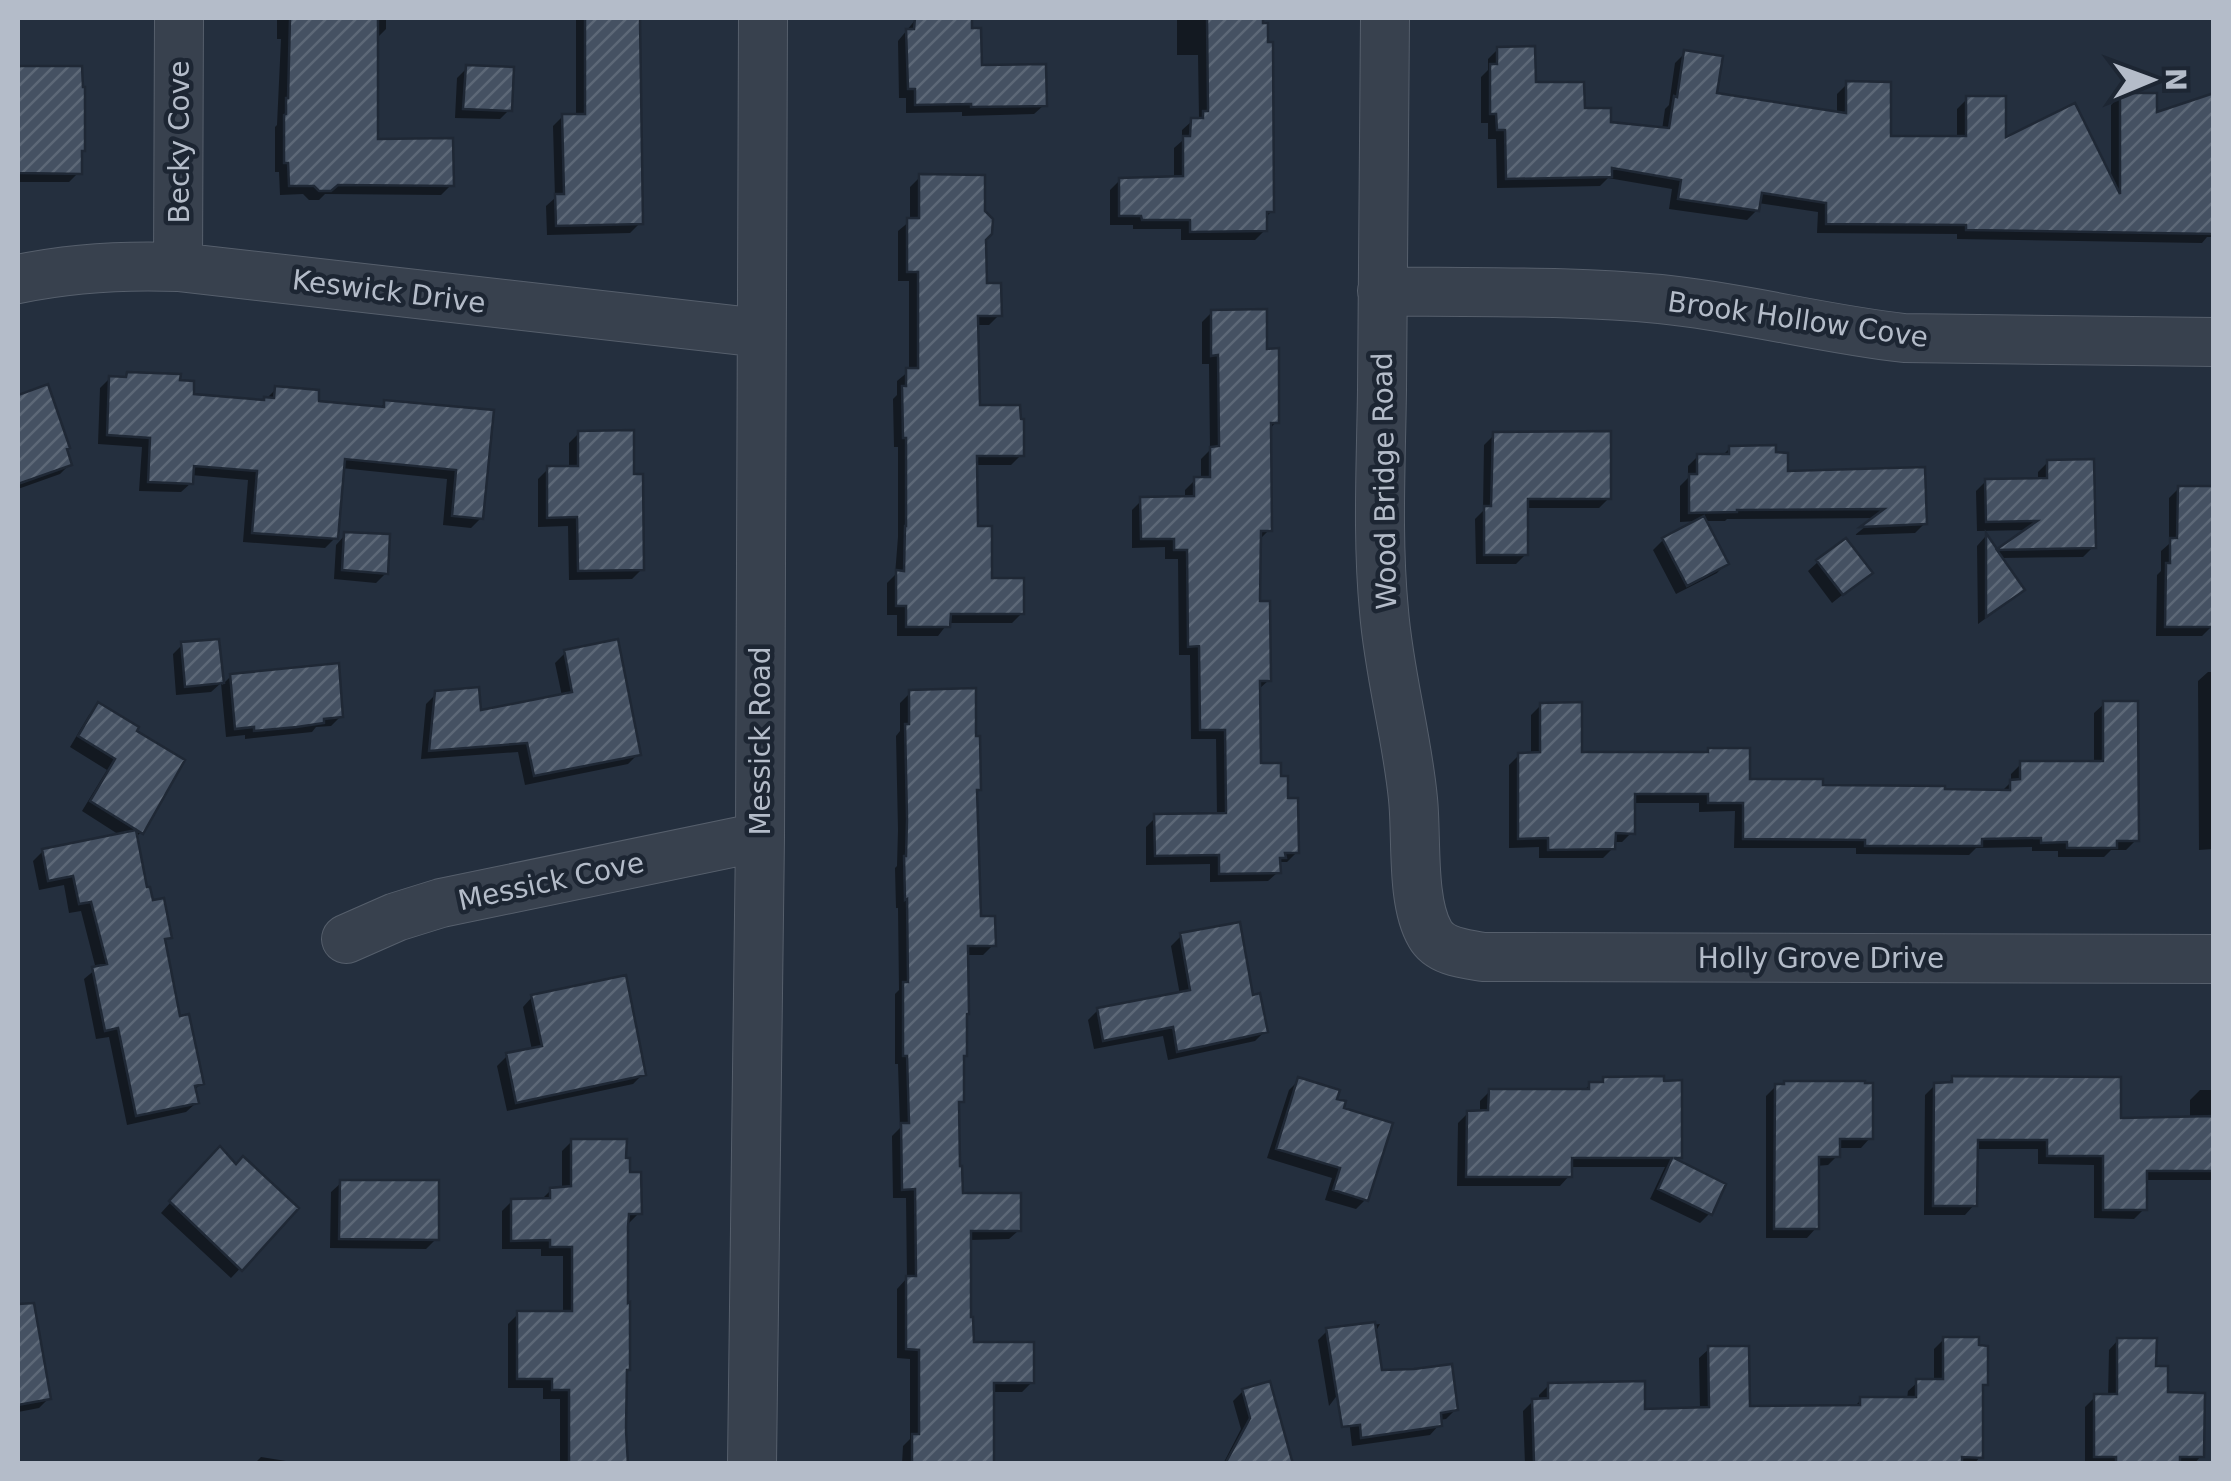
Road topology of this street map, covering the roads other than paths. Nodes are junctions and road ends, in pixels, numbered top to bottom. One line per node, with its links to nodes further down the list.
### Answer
1 (180, 18): 4 (street, Becky Cove)
2 (764, 18): 7 (street, Messick Road)
3 (1385, 18): 6 (street, Wood Bridge Road)
4 (178, 266): 5 (street, Keswick Drive); 7 (street, Keswick Drive)
5 (18, 279)
6 (1382, 291): 8 (street, Brook Hollow Cove); 11 (street, Wood Bridge Road)
7 (761, 333): 9 (street, Messick Road)
8 (2214, 342)
9 (760, 838): 10 (street, Messick Cove); 13 (street, Messick Road)
10 (346, 939)
11 (1432, 939): 12 (street, Holly Grove Drive)
12 (2214, 959)
13 (752, 1464)

